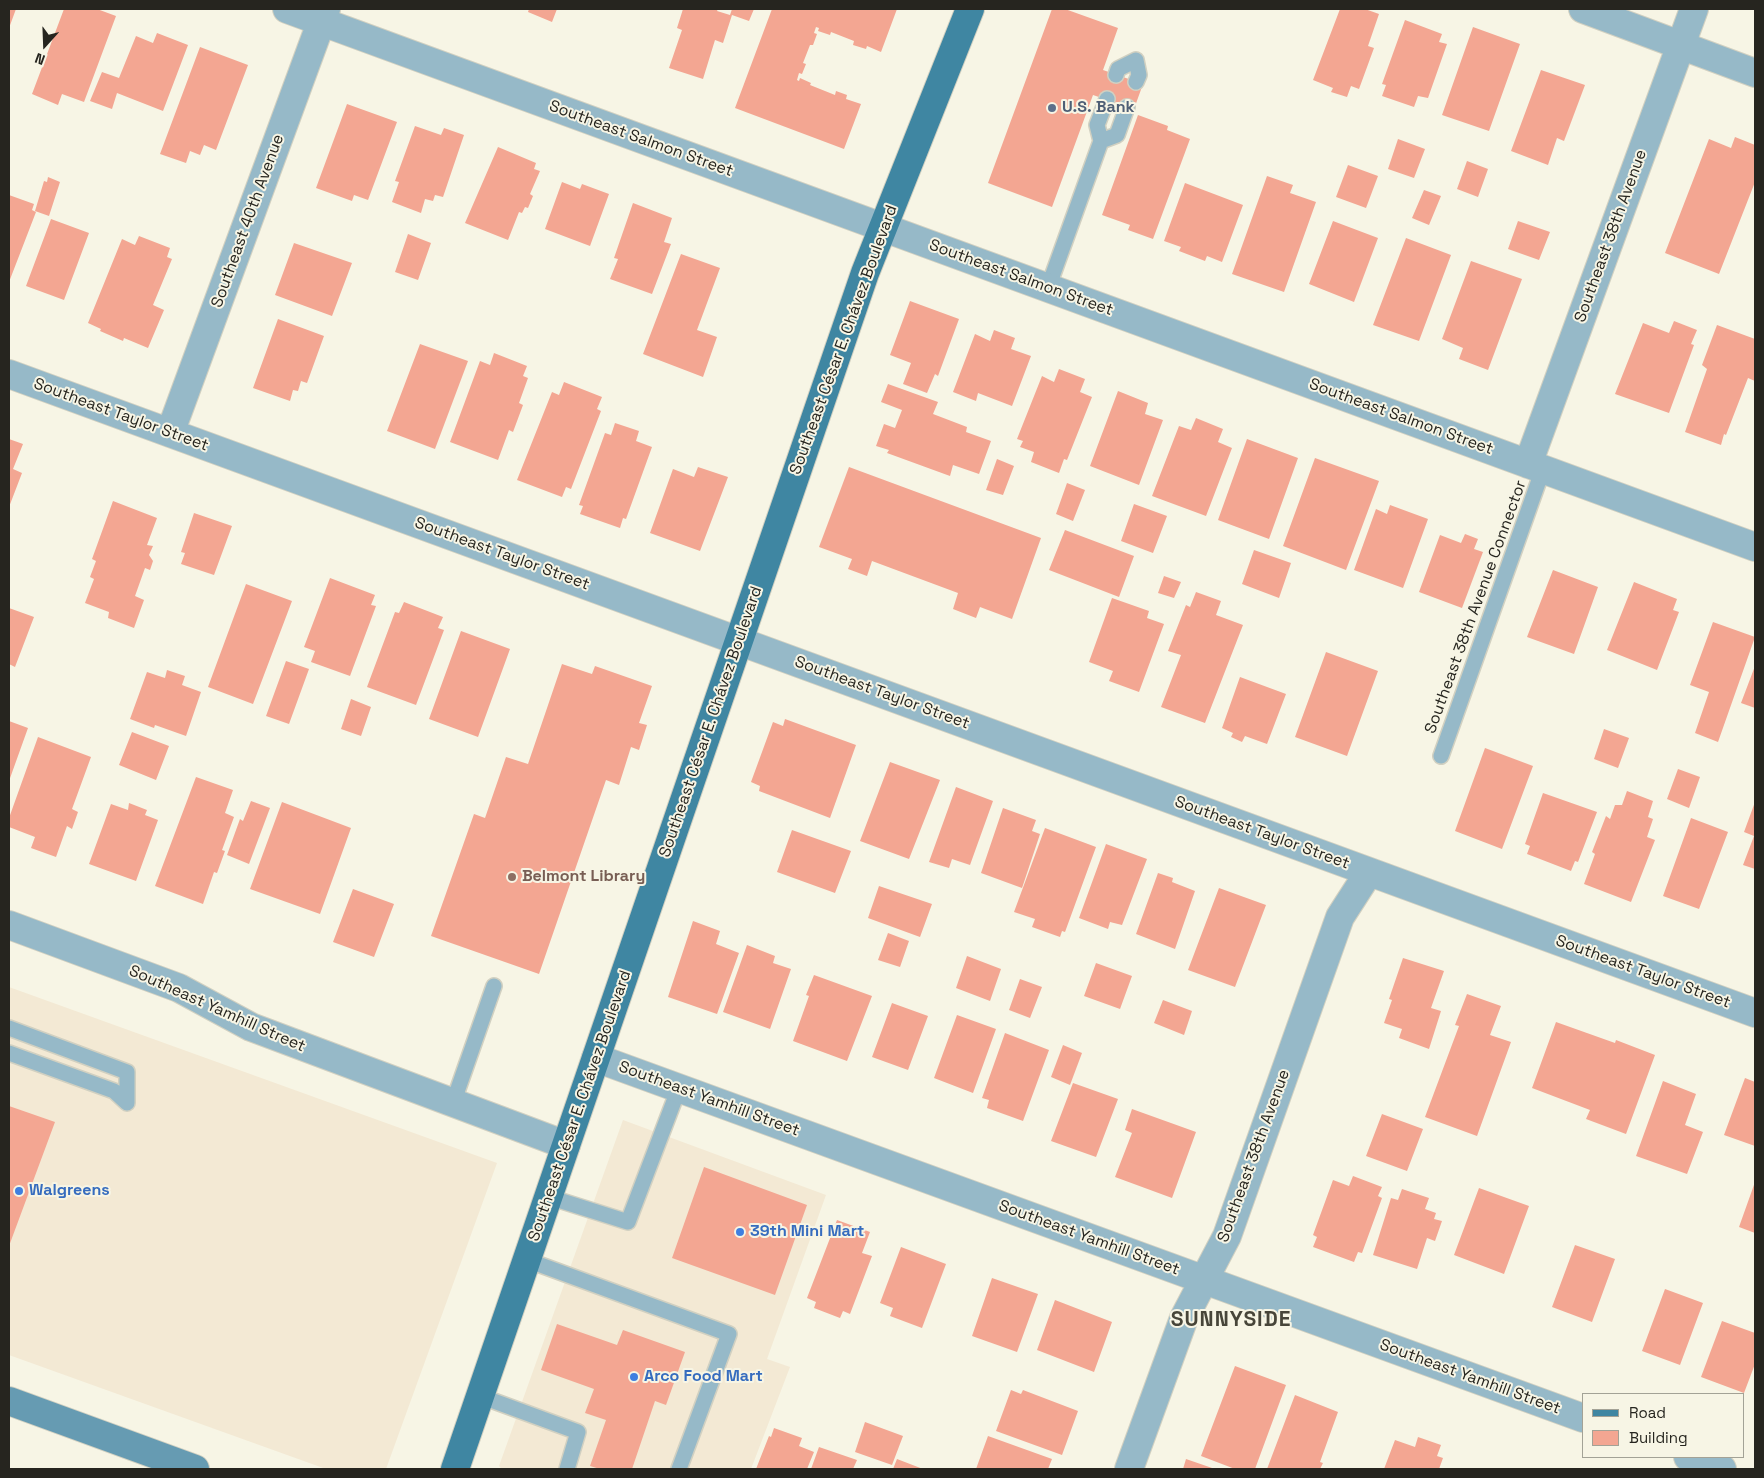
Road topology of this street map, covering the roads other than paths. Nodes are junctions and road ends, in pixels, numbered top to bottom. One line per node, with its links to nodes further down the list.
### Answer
1 (287, 9): 5 (street, Southeast Salmon Street)
2 (970, 9): 13 (main road, Southeast César E. Chávez Boulevard)
3 (1583, 9): 6 (street)
4 (1694, 9): 6 (street, Southeast 38th Avenue)
5 (324, 15): 13 (street, Southeast Salmon Street); 16 (street, Southeast 40th Avenue)
6 (1680, 45): 7 (street); 17 (street, Southeast 38th Avenue)
7 (1755, 73)
8 (1116, 75): 9 (lane)
9 (1136, 82)
10 (1107, 100): 12 (lane)
11 (1127, 107): 12 (lane)
12 (1100, 141): 14 (lane)
13 (883, 227): 14 (street, Southeast Salmon Street); 19 (main road, Southeast César E. Chávez Boulevard)
14 (1048, 288): 17 (street, Southeast Salmon Street)
15 (9, 374): 16 (street, Southeast Taylor Street)
16 (170, 433): 19 (street, Southeast Taylor Street)
17 (1535, 467): 18 (street, Southeast Salmon Street); 20 (lane, Southeast 38th Avenue Connector)
18 (1755, 548)
19 (738, 641): 21 (street, Southeast Taylor Street); 27 (main road, Southeast César E. Chávez Boulevard)
20 (1441, 756)
21 (1369, 872): 24 (street, Southeast Taylor Street); 33 (street, Southeast 38th Avenue)
22 (9, 925): 29 (street, Southeast Yamhill Street)
23 (494, 986): 29 (lane)
24 (1755, 1013)
25 (9, 1028): 26 (lane)
26 (9, 1053)
27 (596, 1058): 28 (street, Southeast Yamhill Street); 30 (main road, Southeast César E. Chávez Boulevard)
28 (679, 1088): 31 (lane); 33 (street, Southeast Yamhill Street)
29 (453, 1103): 30 (street, Southeast Yamhill Street)
30 (566, 1145): 31 (main road, Southeast César E. Chávez Boulevard)
31 (549, 1197): 32 (main road, Southeast César E. Chávez Boulevard)
32 (527, 1260): 34 (main road, Southeast César E. Chávez Boulevard); 41 (lane)
33 (1204, 1280): 36 (street, Southeast Yamhill Street); 42 (street, Southeast 38th Avenue)
34 (480, 1396): 39 (main road, Southeast César E. Chávez Boulevard); 40 (lane)
35 (9, 1401): 38 (street)
36 (1582, 1418)
37 (1691, 1458): 43 (street)
38 (195, 1469)
39 (455, 1469)
40 (567, 1469)
41 (679, 1469)
42 (1129, 1469)
43 (1722, 1469)

